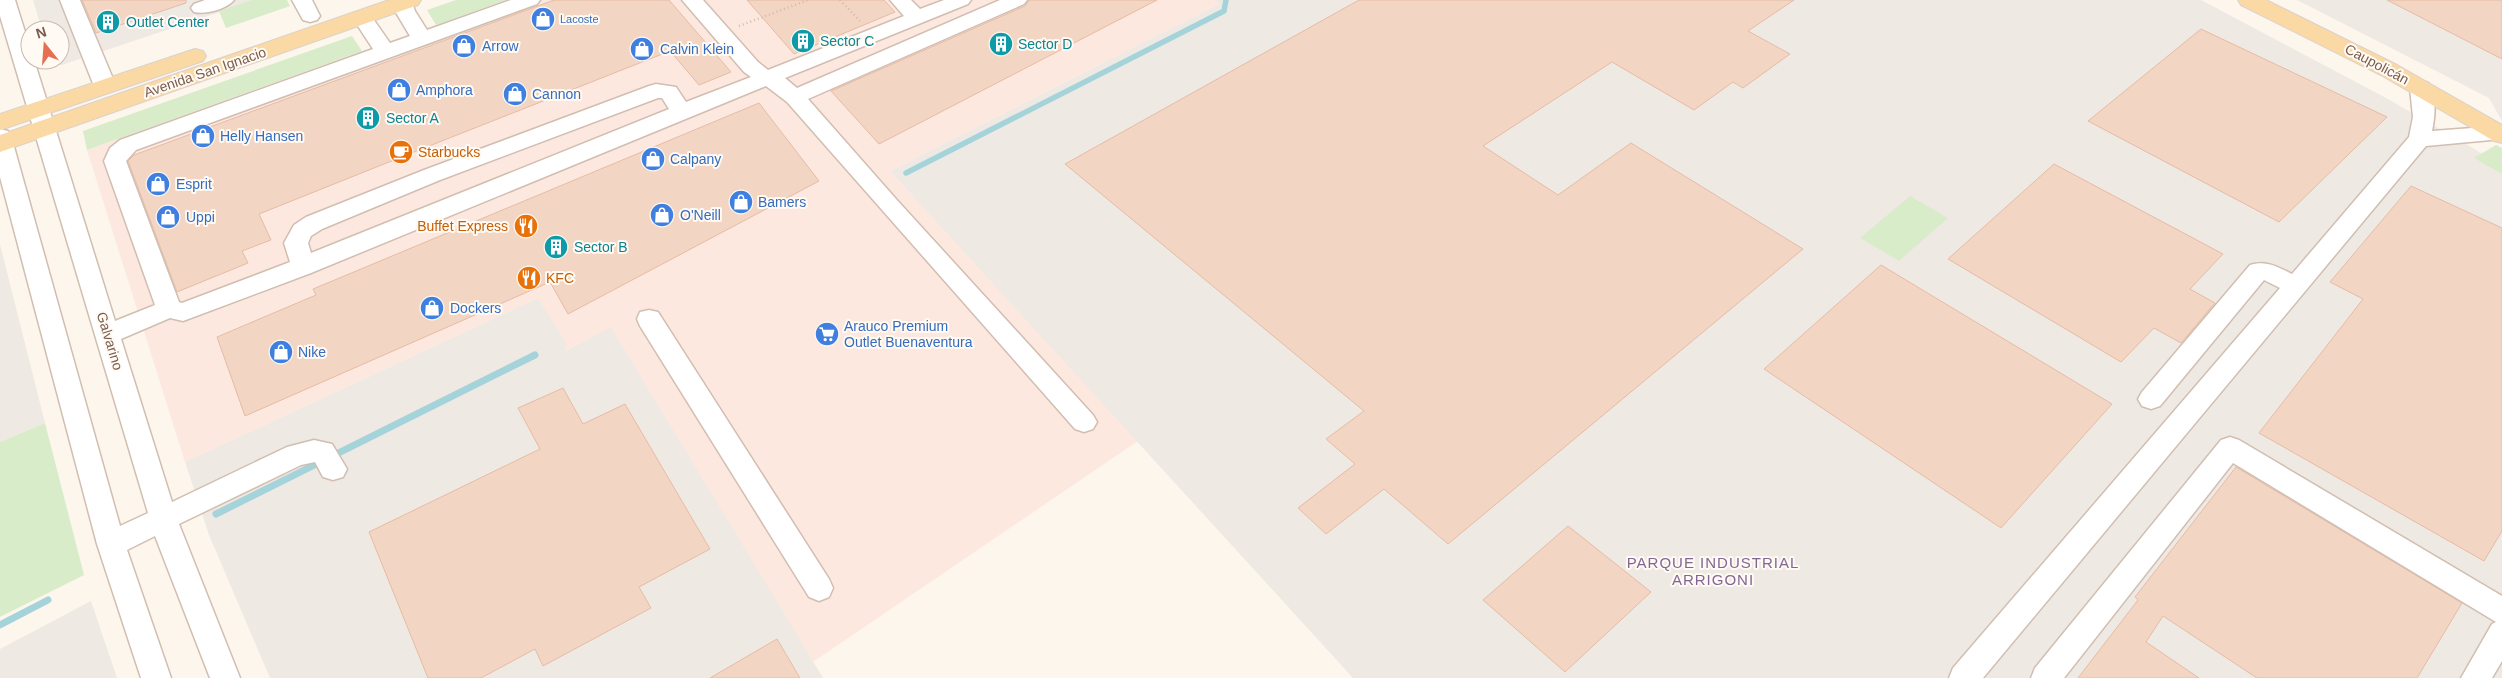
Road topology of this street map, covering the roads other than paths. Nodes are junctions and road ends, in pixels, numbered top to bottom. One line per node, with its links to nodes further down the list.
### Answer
1 (5, 0): 23 (street, Galvarino)
2 (70, 0): 19 (street)
3 (224, 0): 11 (street)
4 (530, 0): 15 (street)
5 (692, 0): 18 (street)
6 (900, 0): 14 (street)
7 (962, 0): 14 (street)
8 (1017, 0): 21 (street)
9 (2249, 0): 20 (main road, Caupolicán)
10 (407, 1): 13 (main road, Avenida San Ignacio); 15 (street)
11 (200, 8)
12 (306, 8): 13 (main road, Avenida San Ignacio); 16 (main road, Avenida San Ignacio)
13 (360, 8): 16 (main road, Avenida San Ignacio); 17 (street)
14 (918, 18): 18 (street)
15 (422, 39): 17 (street)
16 (240, 50): 19 (main road, Avenida San Ignacio); 23 (main road, Avenida San Ignacio)
17 (386, 53): 29 (street)
18 (766, 78): 21 (street); 22 (street)
19 (105, 86): 23 (main road, Avenida San Ignacio)
20 (2421, 88): 24 (main road, Caupolicán); 26 (street)
21 (794, 96): 33 (street)
22 (682, 112): 27 (street); 27 (street)
23 (40, 119): 25 (main road, Avenida San Ignacio); 31 (street, Galvarino)
24 (2501, 134): 26 (street)
25 (1, 136): 36 (street)
26 (2420, 139): 28 (street)
27 (303, 267): 29 (street)
28 (2296, 286): 32 (street); 42 (street)
29 (169, 309): 31 (street)
30 (649, 319): 37 (street)
31 (108, 334): 35 (street, Galvarino)
32 (2150, 399)
33 (1084, 422)
34 (328, 460): 35 (street)
35 (163, 518): 36 (street); 41 (street, Galvarino)
36 (111, 544): 40 (street)
37 (819, 588)
38 (2502, 611): 43 (street)
39 (2502, 633): 44 (street)
40 (156, 678)
41 (225, 678)
42 (1964, 678)
43 (2046, 678)
44 (2476, 678)

